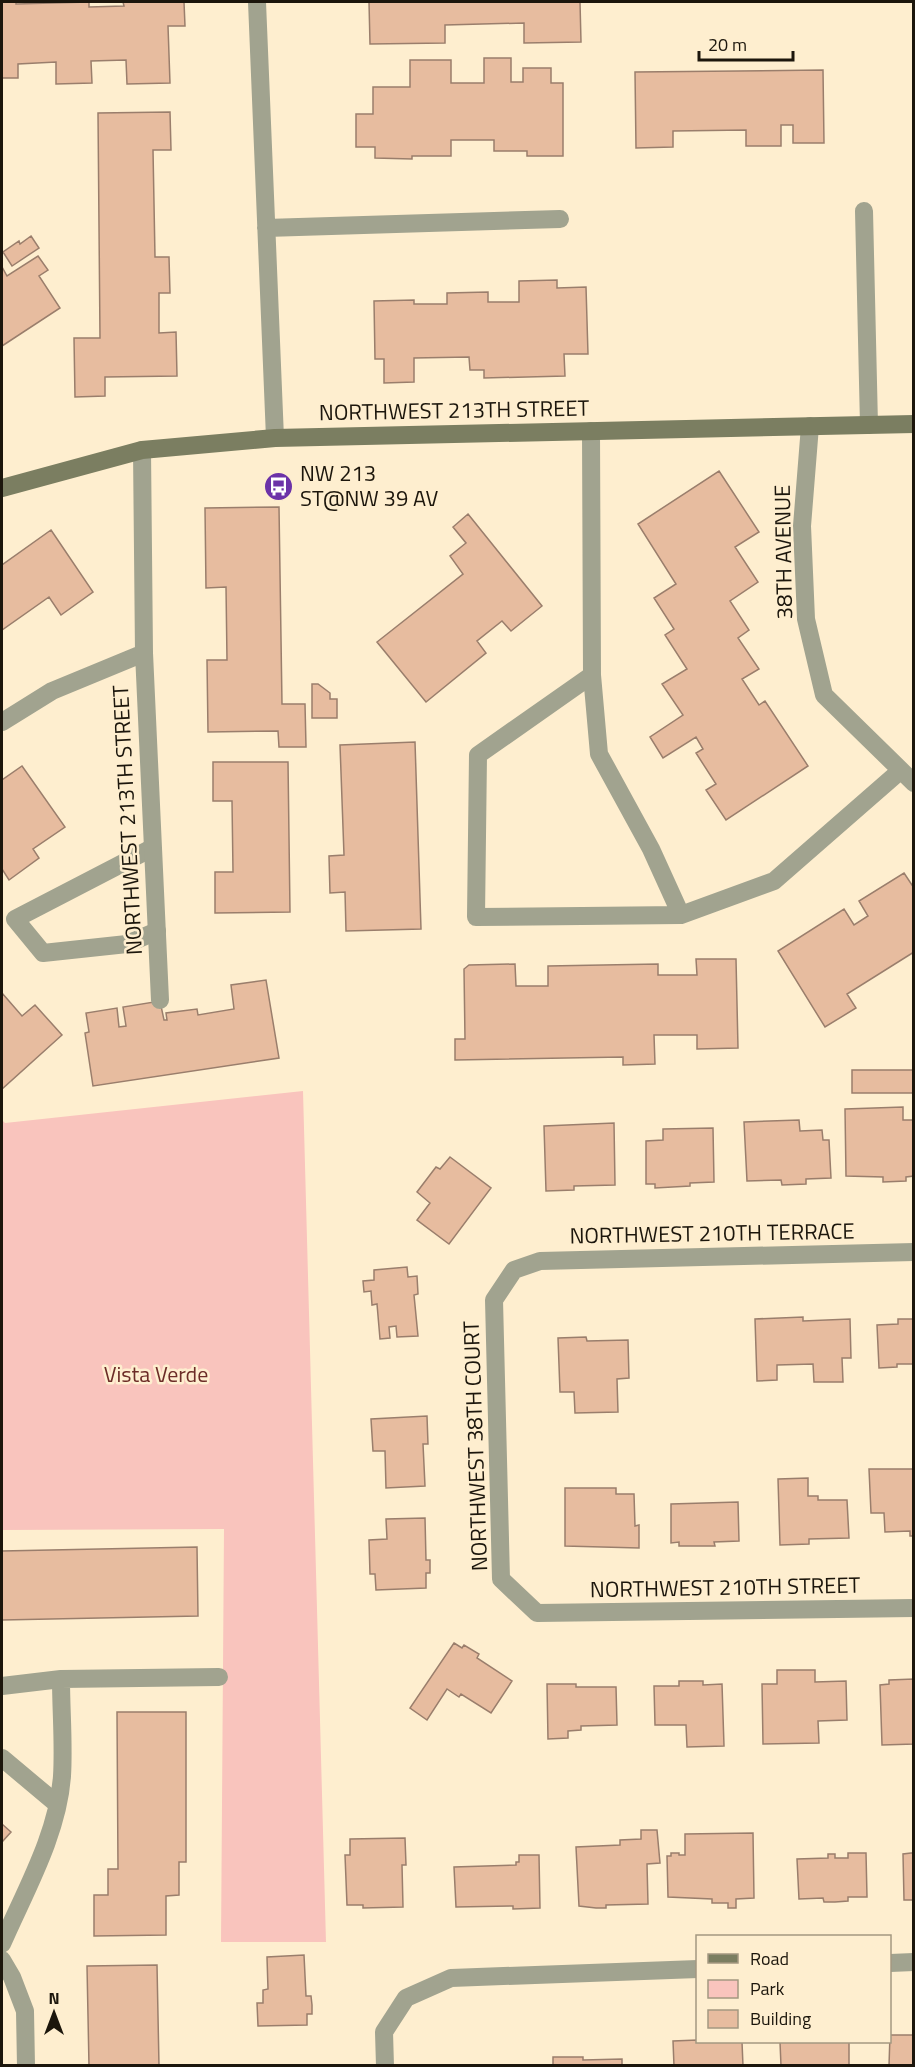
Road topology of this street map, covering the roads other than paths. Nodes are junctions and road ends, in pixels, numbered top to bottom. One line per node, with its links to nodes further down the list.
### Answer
1 (257, 2): 4 (street)
2 (864, 211): 6 (street)
3 (560, 219): 4 (street)
4 (266, 228): 9 (street)
5 (914, 423): 6 (street, NORTHWEST 213TH STREET)
6 (869, 425): 7 (street, NORTHWEST 213TH STREET)
7 (810, 426): 8 (street, NORTHWEST 213TH STREET); 15 (street, 38TH AVENUE)
8 (591, 431): 9 (street, NORTHWEST 213TH STREET); 13 (street)
9 (275, 438): 10 (street, NORTHWEST 213TH STREET)
10 (142, 450): 11 (street, NORTHWEST 213TH STREET); 12 (street)
11 (2, 488)
12 (144, 653): 14 (street, NORTHWEST 213TH STREET); 16 (street, NORTHWEST 213TH STREET)
13 (592, 675): 17 (street); 17 (street)
14 (2, 722)
15 (907, 777): 17 (street)
16 (152, 848): 18 (street, NORTHWEST 213TH STREET); 18 (street)
17 (681, 915)
18 (157, 931): 19 (street, NORTHWEST 213TH STREET)
19 (160, 1000)
20 (914, 1252): 21 (street, NORTHWEST 210TH TERRACE)
21 (514, 1270): 23 (street, NORTHWEST 38TH COURT)
22 (914, 1608): 23 (street, NORTHWEST 210TH STREET)
23 (537, 1613)
24 (219, 1677): 25 (street)
25 (61, 1679): 26 (street); 28 (street)
26 (2, 1686)
27 (2, 1758): 28 (street)
28 (57, 1804): 29 (street)
29 (2, 1944)
30 (2, 1960): 34 (street)
31 (914, 1962): 32 (street)
32 (891, 1963)
33 (696, 1969): 35 (street)
34 (26, 2066)
35 (385, 2066)

